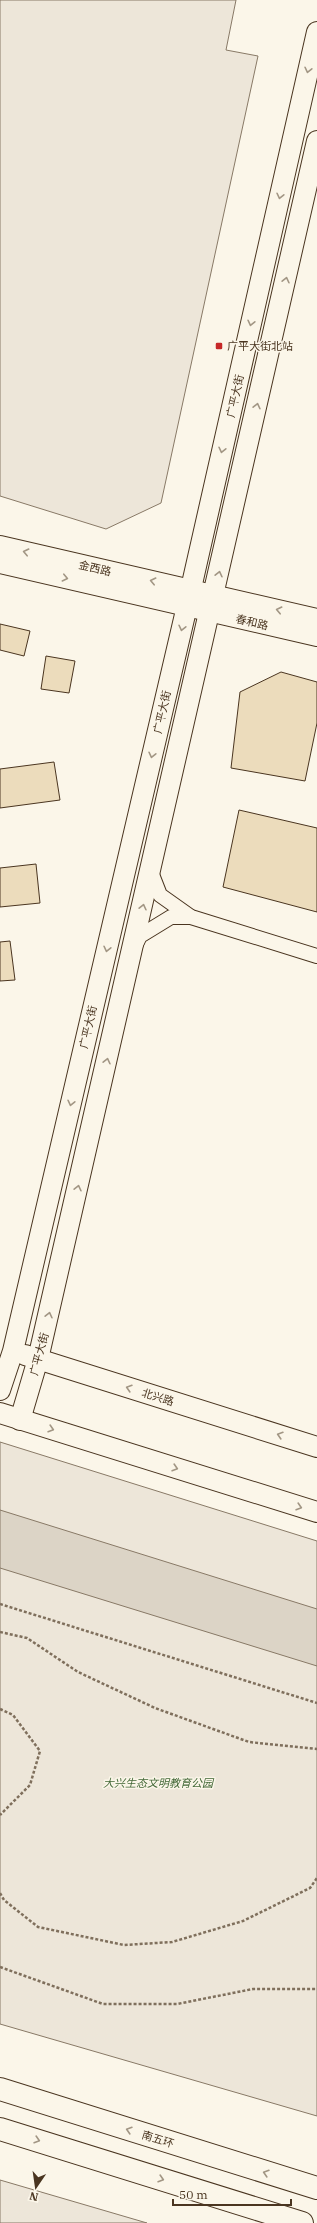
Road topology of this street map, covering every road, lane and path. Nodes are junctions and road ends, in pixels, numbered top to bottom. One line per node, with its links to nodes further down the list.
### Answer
1 (317, 32): 5 (street, 广平大街, one-way to 5)
2 (317, 141): 6 (street, 广平大街, one-way to 2)
3 (0, 546): 5 (street, 金西路, one-way to 3)
4 (0, 563): 5 (street, 金西路, one-way to 5)
5 (189, 598): 6 (street, 春和路); 13 (street, 广平大街, one-way to 13)
6 (212, 604): 7 (street, 春和路, one-way to 6); 8 (street, 春和路); 9 (street, 广平大街)
7 (317, 619)
8 (317, 636)
9 (151, 872): 10 (street); 11 (street, 广平大街, one-way to 9)
10 (191, 917): 11 (street); 12 (street)
11 (134, 948): 14 (street, 广平大街, one-way to 11)
12 (317, 956)
13 (6, 1349): 14 (street, 北兴路); 15 (street, 广平大街)
14 (38, 1359): 17 (street, 广平大街); 18 (street, 北兴路, one-way to 14)
15 (0, 1390)
16 (0, 1414): 17 (street)
17 (20, 1420): 19 (street, one-way to 19)
18 (317, 1447)
19 (317, 1512)
20 (0, 1604): 22 (path)
21 (0, 1632): 24 (path)
22 (317, 1703)
23 (0, 1709): 25 (path)
24 (317, 1749)
25 (0, 1815)
26 (317, 1878): 28 (path)
27 (0, 1894): 28 (path)
28 (1, 1898)
29 (0, 1967): 30 (path)
30 (317, 1989)
31 (0, 2089): 33 (highway, 南五环, one-way to 31)
32 (0, 2129): 34 (highway, one-way to 34)
33 (317, 2188)
34 (302, 2223)

